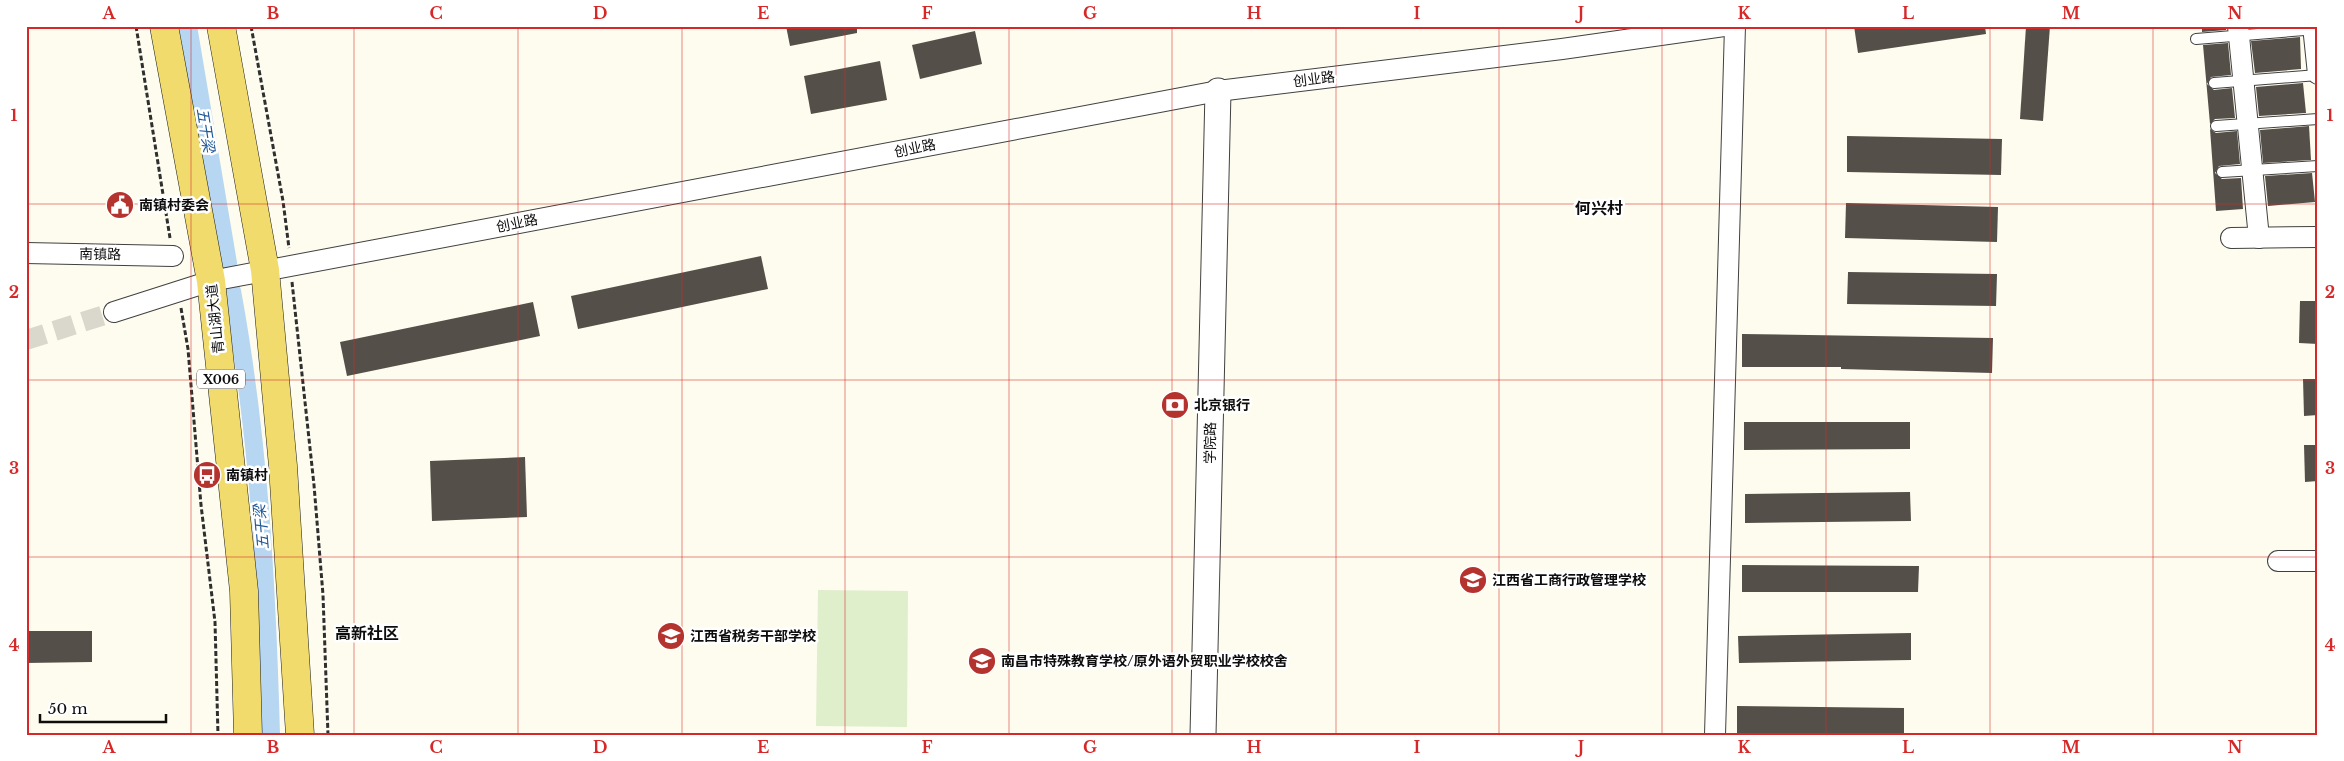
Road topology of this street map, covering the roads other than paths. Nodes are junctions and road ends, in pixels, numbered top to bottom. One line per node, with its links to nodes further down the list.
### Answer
1 (164, 26): 24 (main road, 青山湖大道 / X006)
2 (221, 26): 23 (main road)
3 (1724, 26): 11 (street, 创业路)
4 (1735, 26): 31 (street)
5 (2315, 28): 6 (lane); 8 (street)
6 (2239, 31): 7 (lane); 9 (street)
7 (2196, 39)
8 (2318, 74): 9 (lane)
9 (2244, 80): 10 (lane); 13 (street)
10 (2214, 83)
11 (1218, 91): 23 (street, 创业路); 30 (street, 学院路)
12 (2318, 119): 13 (lane)
13 (2248, 124): 14 (lane); 16 (street)
14 (2216, 126)
15 (2318, 166): 16 (lane)
16 (2252, 170): 17 (lane); 20 (street)
17 (2222, 172)
18 (2318, 236): 20 (street)
19 (2231, 238): 20 (street)
20 (2259, 238)
21 (26, 253): 22 (street, 南镇路)
22 (173, 256)
23 (278, 268): 24 (street, 创业路); 29 (main road)
24 (211, 280): 25 (street, 创业路); 28 (main road, 青山湖大道 / X006)
25 (114, 312)
26 (2278, 561): 27 (street)
27 (2318, 561)
28 (248, 735)
29 (300, 735)
30 (1203, 735)
31 (1715, 735)

